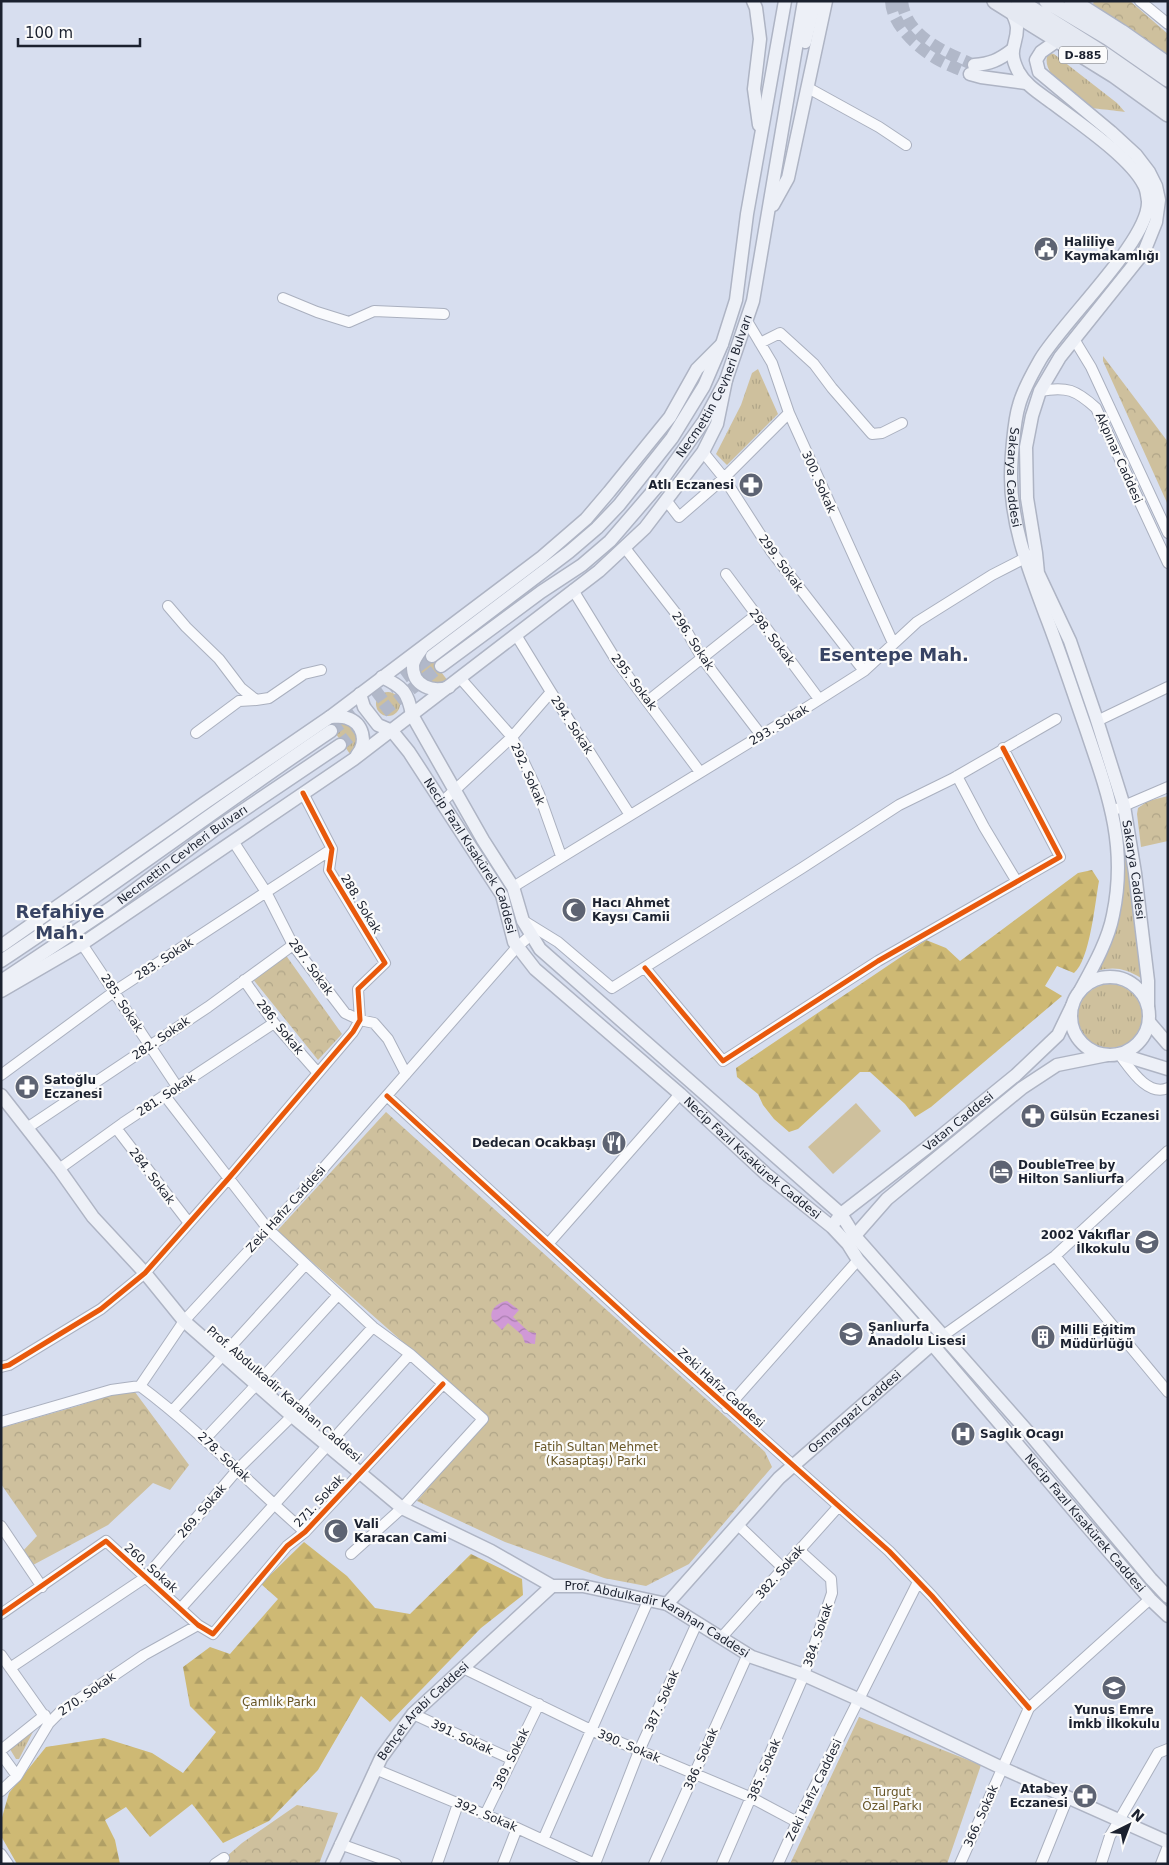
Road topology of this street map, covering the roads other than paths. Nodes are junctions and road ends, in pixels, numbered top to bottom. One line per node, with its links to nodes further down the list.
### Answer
1 (753, 1): 21 (main road)
2 (786, 1): 21 (main road, Necmettin Cevheri Bulvarı)
3 (804, 1): 15 (main road, Necmettin Cevheri Bulvarı)
4 (815, 1): 15 (main road)
5 (826, 1): 18 (main road)
6 (995, 1): 10 (highway, D-885)
7 (1047, 1): 16 (highway)
8 (1072, 1): 14 (highway)
9 (1140, 1): 11 (street)
10 (1016, 7): 12 (highway, D-885); 13 (main road, Sakarya Caddesi); 19 (highway)
11 (1168, 24)
12 (1058, 40): 20 (highway, D-885); 27 (main road, Sakarya Caddesi)
13 (1012, 50): 17 (main road, Sakarya Caddesi); 17 (main road)
14 (1168, 65)
15 (792, 70): 23 (main road, Necmettin Cevheri Bulvarı)
16 (1168, 79)
17 (1026, 83): 38 (main road, Sakarya Caddesi)
18 (807, 91): 22 (street); 23 (main road)
19 (1168, 99)
20 (1168, 114)
21 (761, 137): 46 (main road, Necmettin Cevheri Bulvarı)
22 (906, 145)
23 (768, 214): 26 (main road, Necmettin Cevheri Bulvarı)
24 (283, 298): 25 (street)
25 (444, 314)
26 (747, 321): 28 (street, 300. Sokak); 29 (main road, Necmettin Cevheri Bulvarı)
27 (1074, 339): 30 (main road, Sakarya Caddesi); 36 (street, Akpınar Caddesi)
28 (760, 343): 31 (street, 300. Sokak); 32 (street)
29 (726, 380): 33 (main road); 48 (main road, Necmettin Cevheri Bulvarı)
30 (1040, 391): 38 (main road, Sakarya Caddesi); 39 (street, Akpınar Caddesi)
31 (789, 413): 34 (street); 45 (street, 300. Sokak)
32 (902, 423)
33 (702, 452): 34 (street, 299. Sokak); 35 (main road)
34 (724, 478): 35 (street); 50 (street, 299. Sokak)
35 (666, 500): 37 (main road)
36 (1168, 533)
37 (624, 548): 41 (main road); 47 (street, 296. Sokak)
38 (1031, 555): 45 (street, 293. Sokak); 62 (main road, Sakarya Caddesi); 77 (main road, Sakarya Caddesi)
39 (1168, 564)
40 (726, 574): 43 (street, 298. Sokak)
41 (573, 590): 44 (main road); 58 (street, 295. Sokak)
42 (168, 606): 57 (street)
43 (756, 615): 47 (street); 56 (street, 298. Sokak)
44 (516, 634): 52 (main road); 54 (street, 294. Sokak)
45 (893, 643): 50 (street, 293. Sokak)
46 (428, 651): 51 (main road, Necmettin Cevheri Bulvarı); 52 (main road)
47 (702, 658): 58 (street); 66 (street, 296. Sokak)
48 (441, 666)
49 (321, 670): 57 (street)
50 (864, 671): 56 (street, 293. Sokak)
51 (382, 677): 55 (main road); 59 (main road, Necip Fazıl Kısakürek Caddesi)
52 (456, 682): 59 (main road); 67 (street, 292. Sokak)
53 (1168, 687): 62 (street)
54 (551, 692): 67 (street); 78 (street, 294. Sokak)
55 (360, 694): 60 (main road); 64 (main road, Necip Fazıl Kısakürek Caddesi)
56 (819, 699): 66 (street, 293. Sokak)
57 (256, 700): 65 (street)
58 (648, 701): 71 (street, 295. Sokak)
59 (412, 716): 64 (main road); 74 (main road, Necip Fazıl Kısakürek Caddesi)
60 (330, 717): 70 (main road); 89 (main road)
61 (1056, 718): 69 (street)
62 (1097, 721): 77 (main road, Sakarya Caddesi)
63 (331, 731): 91 (main road, Necmettin Cevheri Bulvarı)
64 (392, 731): 70 (main road); 76 (main road, Necip Fazıl Kısakürek Caddesi)
65 (196, 733)
66 (761, 735): 71 (street, 293. Sokak)
67 (512, 737): 74 (street); 81 (street, 292. Sokak)
68 (340, 745): 94 (main road, Necmettin Cevheri Bulvarı)
69 (1003, 748): 72 (street); 82 (street)
70 (354, 759): 75 (main road)
71 (700, 772): 78 (street, 293. Sokak)
72 (957, 776): 82 (street); 92 (street)
73 (1168, 787): 77 (street)
74 (454, 790): 76 (street); 83 (main road, Necip Fazıl Kısakürek Caddesi)
75 (303, 793): 79 (main road); 80 (street, 288. Sokak)
76 (442, 802): 90 (main road, Necip Fazıl Kısakürek Caddesi)
77 (1118, 809): 97 (main road, Sakarya Caddesi); 99 (main road, Sakarya Caddesi)
78 (630, 815): 81 (street, 293. Sokak)
79 (233, 841): 84 (street, 287. Sokak); 87 (main road)
80 (332, 849): 84 (street, 283. Sokak); 100 (street, 288. Sokak)
81 (561, 856): 83 (street, 293. Sokak)
82 (1017, 882): 92 (street)
83 (513, 887): 85 (main road, Necip Fazıl Kısakürek Caddesi)
84 (266, 892): 88 (street, 287. Sokak); 96 (street, 283. Sokak)
85 (523, 921): 86 (main road, Necip Fazıl Kısakürek Caddesi); 92 (street)
86 (531, 935): 90 (street, Zeki Hafız Caddesi); 121 (main road, Necip Fazıl Kısakürek Caddesi)
87 (82, 944): 95 (main road); 96 (street, 285. Sokak)
88 (293, 945): 93 (street, 282. Sokak); 100 (street, 287. Sokak)
89 (1, 946)
90 (518, 947): 108 (street, Zeki Hafız Caddesi); 112 (main road, Necip Fazıl Kısakürek Caddesi)
91 (1, 961)
92 (645, 968)
93 (244, 980): 102 (street, 286. Sokak); 104 (street, 282. Sokak)
94 (1, 981)
95 (1, 991)
96 (115, 991): 104 (street, 285. Sokak); 109 (street, 283. Sokak)
97 (1080, 991): 98 (main road); 99 (main road)
98 (1072, 1006): 105 (main road); 121 (main road, Vatan Caddesi)
99 (1148, 1006): 101 (main road)
100 (360, 1020): 107 (street); 108 (street, 287. Sokak)
101 (1149, 1022): 103 (main road); 105 (main road)
102 (274, 1023): 107 (street, 286. Sokak); 110 (street, 281. Sokak)
103 (1168, 1044)
104 (149, 1046): 110 (street, 285. Sokak); 116 (street, 282. Sokak)
105 (1113, 1055): 106 (main road); 111 (street); 125 (main road, Vatan Caddesi)
106 (1168, 1069)
107 (318, 1073): 120 (street)
108 (406, 1074): 115 (street, Zeki Hafız Caddesi)
109 (1, 1075)
110 (178, 1088): 114 (street, 281. Sokak)
111 (1168, 1088)
112 (680, 1094): 123 (main road, Necip Fazıl Kısakürek Caddesi); 126 (street)
113 (1, 1095): 116 (main road, Prof. Abdulkadir Karahan Caddesi)
114 (165, 1096): 117 (street, 281. Sokak); 120 (street)
115 (387, 1096): 124 (street, Zeki Hafız Caddesi); 126 (street, Zeki Hafız Caddesi)
116 (27, 1128): 119 (main road, Prof. Abdulkadir Karahan Caddesi)
117 (116, 1128): 119 (street, 281. Sokak); 122 (street, 284. Sokak)
118 (1168, 1151): 127 (street)
119 (59, 1169): 130 (main road, Prof. Abdulkadir Karahan Caddesi)
120 (228, 1179): 122 (street); 124 (street)
121 (841, 1214): 123 (main road, Vatan Caddesi); 125 (main road, Necip Fazıl Kısakürek Caddesi)
122 (189, 1223): 130 (street)
123 (832, 1227): 125 (main road, Necip Fazıl Kısakürek Caddesi)
124 (268, 1230): 129 (street); 133 (street, Zeki Hafız Caddesi)
125 (851, 1239): 128 (main road, Necip Fazıl Kısakürek Caddesi); 135 (main road, Necip Fazıl Kısakürek Caddesi)
126 (548, 1244): 146 (street, Zeki Hafız Caddesi)
127 (1056, 1256): 135 (street); 145 (street)
128 (858, 1260): 132 (main road, Necip Fazıl Kısakürek Caddesi); 146 (street)
129 (305, 1265): 131 (street); 138 (street)
130 (144, 1273): 133 (main road, Prof. Abdulkadir Karahan Caddesi); 141 (street)
131 (338, 1295): 134 (street); 142 (street)
132 (900, 1307): 136 (main road, Necip Fazıl Kısakürek Caddesi); 139 (main road)
133 (184, 1321): 138 (main road, Prof. Abdulkadir Karahan Caddesi); 144 (street, Zeki Hafız Caddesi)
134 (373, 1327): 137 (street); 148 (street, 269. Sokak)
135 (944, 1335): 136 (main road, Osmangazi Caddesi); 168 (main road, Necip Fazıl Kısakürek Caddesi)
136 (932, 1344): 139 (main road, Osmangazi Caddesi); 140 (main road, Necip Fazıl Kısakürek Caddesi)
137 (410, 1354): 143 (street); 151 (street)
138 (224, 1355): 142 (main road, Prof. Abdulkadir Karahan Caddesi); 147 (street)
139 (918, 1356): 140 (main road); 152 (main road, Osmangazi Caddesi)
140 (950, 1366): 169 (main road, Necip Fazıl Kısakürek Caddesi)
141 (1, 1367)
142 (257, 1384): 148 (main road, Prof. Abdulkadir Karahan Caddesi); 150 (street)
143 (443, 1384): 154 (street, 271. Sokak); 157 (street)
144 (140, 1386): 147 (street, 278. Sokak); 149 (street)
145 (1168, 1392)
146 (727, 1408): 152 (street, Zeki Hafız Caddesi)
147 (173, 1410): 150 (street, 278. Sokak)
148 (292, 1416): 151 (main road, Prof. Abdulkadir Karahan Caddesi); 153 (street, 269. Sokak)
149 (1, 1422)
150 (205, 1439): 153 (street, 278. Sokak)
151 (328, 1445): 154 (main road, Prof. Abdulkadir Karahan Caddesi); 155 (street)
152 (792, 1466): 156 (street, Zeki Hafız Caddesi); 158 (main road, Osmangazi Caddesi)
153 (238, 1469): 155 (street, 278. Sokak); 164 (street, 269. Sokak)
154 (358, 1473): 157 (main road, Prof. Abdulkadir Karahan Caddesi); 160 (street, 271. Sokak)
155 (274, 1505): 160 (street, 278. Sokak); 172 (street)
156 (838, 1507): 161 (street, 382. Sokak); 165 (street, Zeki Hafız Caddesi)
157 (402, 1508): 162 (street); 166 (main road, Prof. Abdulkadir Karahan Caddesi)
158 (738, 1525): 163 (street); 171 (main road, Osmangazi Caddesi)
159 (1, 1526): 167 (street)
160 (305, 1532): 177 (street, 271. Sokak)
161 (799, 1550): 163 (street, 382. Sokak); 183 (street, 384. Sokak)
162 (351, 1554)
163 (783, 1568): 178 (street, 382. Sokak)
164 (146, 1577): 167 (street, 260. Sokak); 172 (street, 260. Sokak); 181 (street, 269. Sokak)
165 (918, 1582): 184 (street, Zeki Hafız Caddesi); 186 (street, Zeki Hafız Caddesi)
166 (552, 1586): 170 (main road, Prof. Abdulkadir Karahan Caddesi); 182 (main road, Behçet Arabi Caddesi)
167 (42, 1587): 173 (street, 260. Sokak)
168 (1168, 1597)
169 (1150, 1600): 174 (main road, Necip Fazıl Kısakürek Caddesi); 186 (street)
170 (648, 1601): 171 (main road, Prof. Abdulkadir Karahan Caddesi); 189 (street)
171 (667, 1604): 175 (main road, Prof. Abdulkadir Karahan Caddesi)
172 (181, 1608): 176 (street, 260. Sokak)
173 (1, 1614)
174 (1168, 1616)
175 (697, 1623): 178 (main road, Prof. Abdulkadir Karahan Caddesi); 192 (street, 387. Sokak)
176 (198, 1625): 177 (street, 260. Sokak); 188 (street, 270. Sokak)
177 (213, 1634)
178 (722, 1638): 179 (main road, Prof. Abdulkadir Karahan Caddesi)
179 (748, 1654): 183 (main road, Prof. Abdulkadir Karahan Caddesi); 197 (street, 386. Sokak)
180 (1, 1656): 181 (street)
181 (10, 1668): 188 (street)
182 (463, 1668): 185 (street, 390. Sokak); 187 (main road, Behçet Arabi Caddesi)
183 (804, 1675): 184 (main road, Prof. Abdulkadir Karahan Caddesi); 201 (street, 385. Sokak)
184 (860, 1700): 195 (main road, Prof. Abdulkadir Karahan Caddesi); 204 (street, Zeki Hafız Caddesi)
185 (539, 1704): 189 (street, 390. Sokak); 194 (street, 389. Sokak)
186 (1028, 1708): 195 (street, 366. Sokak)
187 (413, 1714): 194 (street, 391. Sokak); 196 (main road, Behçet Arabi Caddesi)
188 (47, 1719): 190 (street); 198 (street, 270. Sokak)
189 (593, 1731): 192 (street, 390. Sokak); 207 (street)
190 (1, 1750)
191 (1168, 1750): 205 (street)
192 (639, 1751): 197 (street, 390. Sokak); 217 (street, 387. Sokak)
193 (1, 1754): 198 (street)
194 (511, 1759): 203 (street, 389. Sokak)
195 (1002, 1768): 200 (main road, Prof. Abdulkadir Karahan Caddesi); 221 (street, 366. Sokak)
196 (375, 1769): 202 (street, 392. Sokak); 209 (main road, Behçet Arabi Caddesi)
197 (694, 1773): 201 (street, 390. Sokak); 218 (street, 386. Sokak)
198 (17, 1776): 199 (street, 270. Sokak)
199 (1, 1791)
200 (1068, 1797): 205 (main road, Prof. Abdulkadir Karahan Caddesi); 222 (street)
201 (752, 1798): 204 (street, 390. Sokak); 219 (street, 385. Sokak)
202 (458, 1804): 203 (street, 392. Sokak); 215 (street)
203 (484, 1815): 206 (street, 392. Sokak)
204 (797, 1822): 220 (street, Zeki Hafız Caddesi)
205 (1119, 1822): 208 (main road, Prof. Abdulkadir Karahan Caddesi); 223 (street)
206 (517, 1828): 207 (street, 392. Sokak); 216 (street)
207 (543, 1840): 217 (street, 392. Sokak)
208 (1168, 1842)
209 (340, 1844): 213 (main road, Behçet Arabi Caddesi); 214 (street)
210 (1168, 1846): 224 (street)
211 (1, 1854): 212 (street)
212 (8, 1864)
213 (332, 1864)
214 (396, 1864)
215 (437, 1864)
216 (503, 1864)
217 (595, 1864)
218 (654, 1864)
219 (722, 1864)
220 (778, 1864)
221 (960, 1864)
222 (1041, 1864)
223 (1101, 1864)
224 (1162, 1864)

